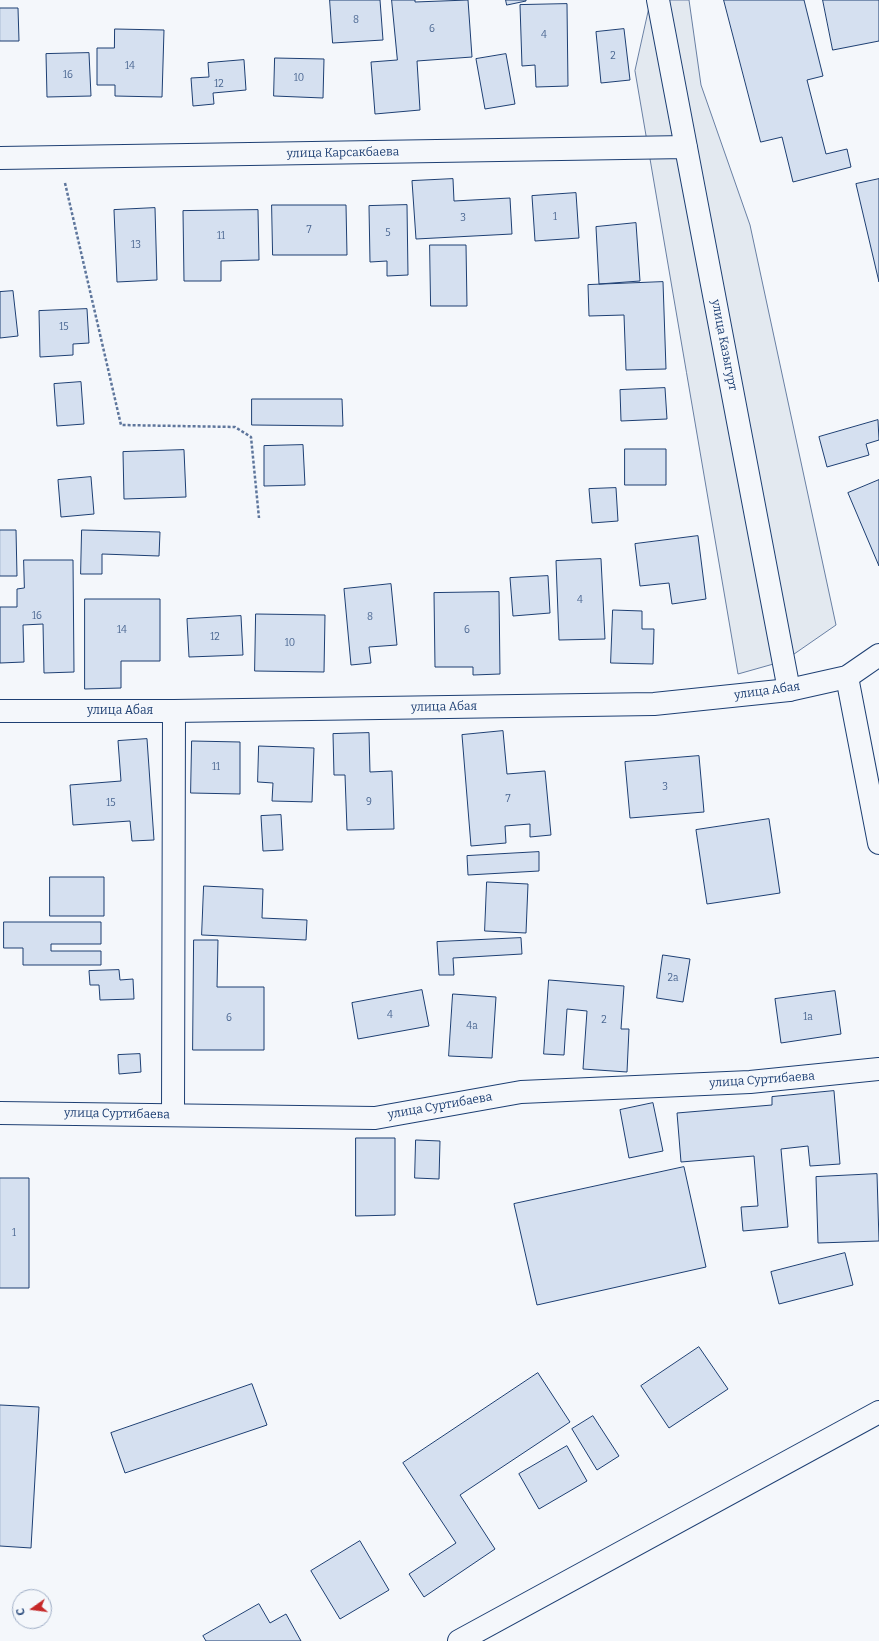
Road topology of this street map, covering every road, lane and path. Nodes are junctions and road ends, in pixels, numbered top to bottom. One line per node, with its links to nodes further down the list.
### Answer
1 (658, 0): 2 (street, улица Казыгурт)
2 (686, 147): 3 (street, улица Карсакбаева); 8 (street, улица Казыгурт)
3 (59, 157): 4 (street, улица Карсакбаева); 5 (path)
4 (0, 158)
5 (258, 518)
6 (879, 656): 7 (street, улица Абая)
7 (847, 677): 8 (street, улица Абая); 11 (street)
8 (789, 690): 10 (street, улица Абая)
9 (0, 711): 10 (street, улица Абая)
10 (174, 711): 14 (street)
11 (879, 844)
12 (879, 1069): 14 (street, улица Суртибаева)
13 (0, 1113): 14 (street, улица Суртибаева)
14 (173, 1114)
15 (879, 1412): 16 (street)
16 (459, 1641)

